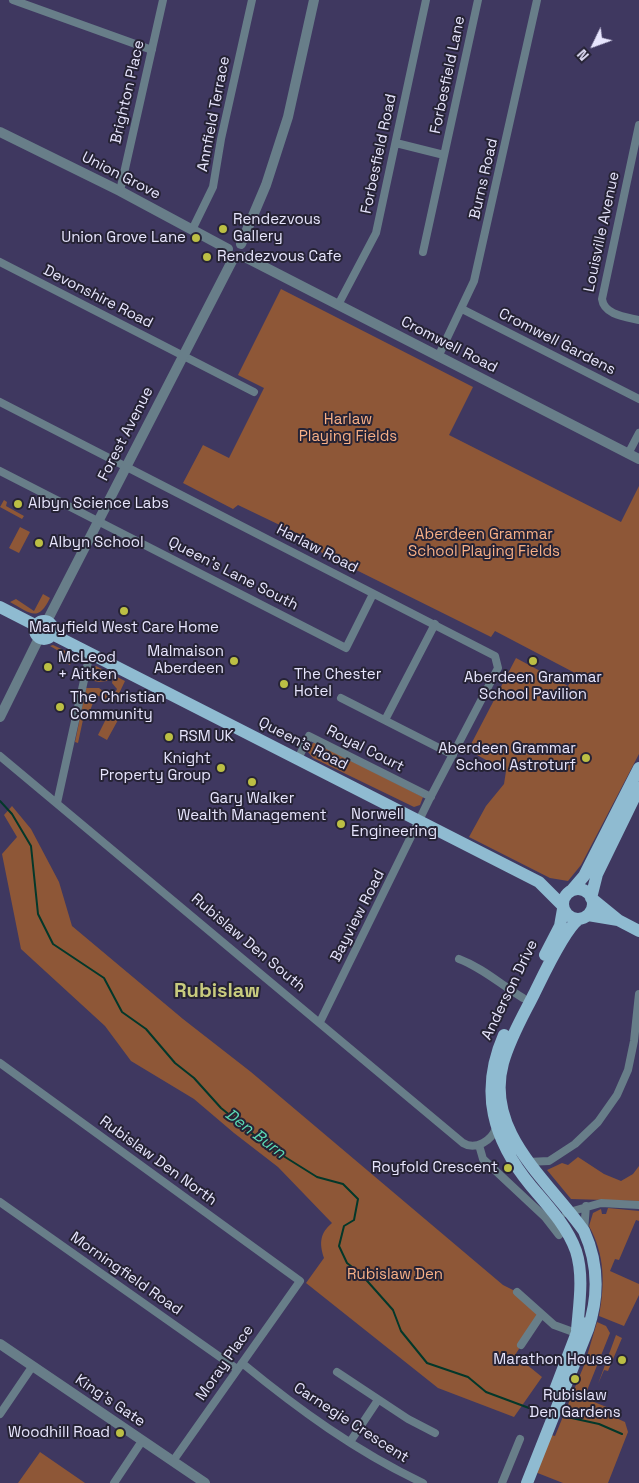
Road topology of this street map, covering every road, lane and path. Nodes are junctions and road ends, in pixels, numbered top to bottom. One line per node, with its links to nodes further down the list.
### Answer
1 (13, 0): 8 (street)
2 (163, 0): 8 (street, Brighton Place)
3 (252, 0): 14 (street, Annfield Terrace)
4 (314, 0): 15 (street)
5 (426, 0): 11 (street, Forbesfield Road)
6 (478, 0): 12 (street, Forbesfield Lane)
7 (537, 0): 22 (street, Burns Road)
8 (152, 50): 13 (street, Brighton Place)
9 (639, 125): 23 (street, Louisville Avenue)
10 (0, 132): 13 (street, Union Grove)
11 (396, 143): 12 (street, Forbesfield Lane); 21 (street, Forbesfield Road)
12 (444, 155): 17 (street, Forbesfield Lane)
13 (120, 191): 14 (street, Union Grove)
14 (192, 230): 16 (street, Union Grove)
15 (240, 244): 16 (street); 18 (street)
16 (228, 248): 19 (street)
17 (423, 252)
18 (245, 257): 19 (street); 21 (street, Cromwell Road)
19 (232, 261): 24 (street, Forest Avenue)
20 (0, 262): 24 (street, Devonshire Road)
21 (338, 305): 25 (street, Cromwell Road)
22 (462, 309): 25 (street, Burns Road); 27 (street, Cromwell Gardens)
23 (639, 320)
24 (183, 356): 26 (street, Devonshire Road); 32 (street, Forest Avenue)
25 (438, 357): 30 (street, Cromwell Road)
26 (254, 392)
27 (639, 399)
28 (0, 402): 32 (street, Harlaw Road)
29 (639, 433): 30 (street)
30 (628, 454): 31 (street, Cromwell Road)
31 (639, 460)
32 (127, 466): 34 (street, Forest Avenue); 35 (street, Harlaw Road)
33 (0, 471): 34 (street, Queen's Lane South)
34 (99, 521): 35 (street, Queen's Lane South); 37 (street, Forest Avenue)
35 (373, 594): 38 (street, Harlaw Road)
36 (0, 608): 37 (main road)
37 (41, 623): 39 (main road); 40 (main road)
38 (434, 624): 42 (street, Harlaw Road); 46 (street)
39 (52, 634): 40 (main road); 41 (main road, Queen's Road)
40 (39, 638): 44 (street)
41 (90, 653): 49 (main road, Queen's Road); 53 (street)
42 (495, 656): 47 (street, Bayview Road)
43 (341, 698): 46 (street)
44 (3, 703): 45 (street)
45 (0, 717)
46 (385, 720): 47 (street)
47 (453, 755): 52 (street, Bayview Road)
48 (0, 756): 53 (street, Rubislaw Den South)
49 (298, 760): 52 (street, Royal Court); 54 (main road, Queen's Road)
50 (639, 768): 56 (main road)
51 (639, 788): 57 (main road)
52 (430, 797): 54 (street, Bayview Road)
53 (57, 803): 65 (street, Rubislaw Den South)
54 (420, 822): 55 (main road, Queen's Road); 65 (street, Bayview Road)
55 (540, 883): 56 (main road, Queen's Road); 58 (main road, Queen's Road)
56 (572, 890): 57 (main road); 58 (main road)
57 (591, 898): 59 (main road); 60 (main road)
58 (563, 907): 59 (main road); 64 (main road, Anderson Drive)
59 (583, 917): 60 (main road); 69 (main road, Anderson Drive)
60 (618, 920): 61 (main road)
61 (639, 931)
62 (459, 958): 64 (street)
63 (639, 994): 69 (street)
64 (523, 998): 67 (main road, Anderson Drive)
65 (320, 1022): 68 (street, Rubislaw Den South)
66 (0, 1063): 77 (street, Rubislaw Den North)
67 (496, 1128): 68 (street); 74 (main road, Anderson Drive)
68 (479, 1145): 76 (street)
69 (528, 1162): 73 (main road, Anderson Drive)
70 (0, 1202): 83 (street, Morningfield Road)
71 (639, 1205): 72 (street)
72 (586, 1206): 73 (street); 75 (street)
73 (570, 1211): 74 (street); 75 (main road, Anderson Drive); 80 (main road, Anderson Drive)
74 (557, 1216): 80 (main road, Anderson Drive)
75 (584, 1231): 98 (main road, Anderson Drive)
76 (558, 1235)
77 (300, 1281): 83 (street, Moray Place)
78 (517, 1292): 79 (street)
79 (541, 1315): 80 (street); 82 (street)
80 (576, 1332): 97 (main road, Anderson Drive)
81 (0, 1344): 84 (street, King's Gate)
82 (521, 1346)
83 (239, 1366): 91 (street, Carnegie Crescent); 92 (street, Moray Place)
84 (32, 1367): 87 (street); 90 (street, King's Gate)
85 (337, 1372): 86 (street)
86 (378, 1400): 88 (street); 91 (street)
87 (0, 1414)
88 (435, 1433)
89 (520, 1439): 96 (street)
90 (142, 1441): 92 (street, King's Gate); 93 (street)
91 (350, 1442): 95 (street, Carnegie Crescent)
92 (173, 1461): 94 (street, King's Gate)
93 (114, 1483)
94 (204, 1483)
95 (423, 1483)
96 (502, 1483)
97 (518, 1483)
98 (527, 1483)

